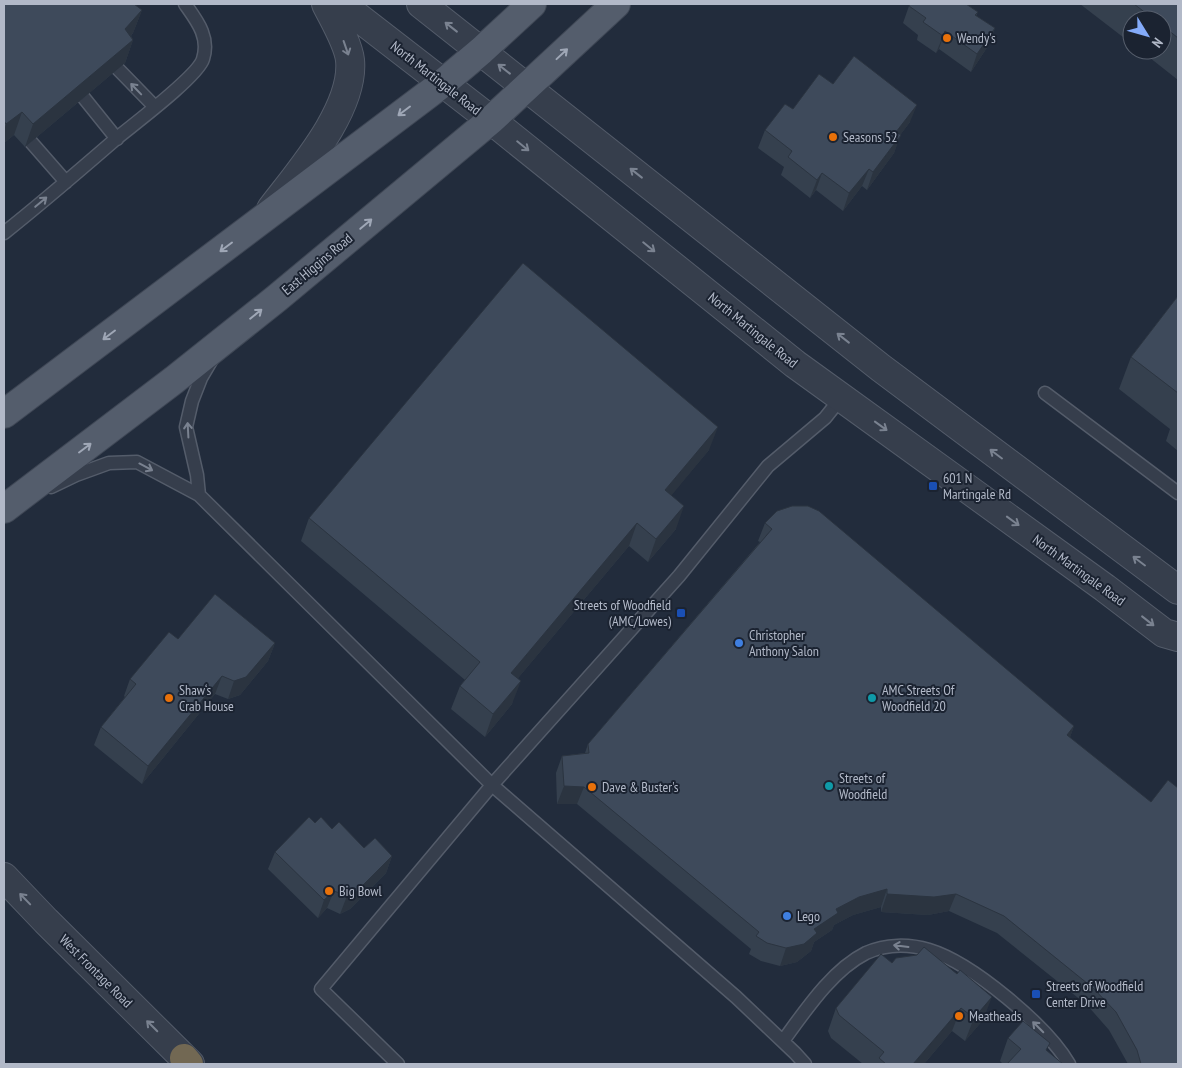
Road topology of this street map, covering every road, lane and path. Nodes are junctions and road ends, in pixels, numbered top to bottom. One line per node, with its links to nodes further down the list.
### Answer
1 (185, 4): 12 (lane)
2 (326, 4): 17 (street, one-way to 17)
3 (341, 4): 9 (street, North Martingale Road)
4 (421, 4): 7 (street, one-way to 4)
5 (532, 4): 7 (main road)
6 (616, 4): 10 (main road, East Higgins Road, one-way to 6)
7 (481, 51): 9 (main road); 10 (street, one-way to 7)
8 (118, 69): 12 (lane, one-way to 8)
9 (443, 83): 13 (street, North Martingale Road); 17 (main road, one-way to 17)
10 (527, 87): 13 (main road, East Higgins Road); 26 (street, one-way to 10)
11 (84, 98): 14 (lane)
12 (155, 107): 14 (lane)
13 (491, 120): 19 (main road, East Higgins Road, one-way to 13); 21 (street, North Martingale Road, one-way to 21)
14 (117, 139): 16 (lane)
15 (31, 142): 16 (lane)
16 (66, 182): 18 (lane, one-way to 16)
17 (265, 218): 22 (main road, one-way to 22)
18 (4, 233)
19 (224, 340): 24 (lane, one-way to 19); 25 (main road, East Higgins Road, one-way to 19)
20 (1045, 393): 23 (lane)
21 (841, 398): 27 (street, North Martingale Road, one-way to 27); 28 (lane)
22 (4, 414)
23 (1178, 493)
24 (199, 495): 25 (lane, one-way to 24); 28 (lane)
25 (4, 509)
26 (1178, 590)
27 (1178, 637)
28 (492, 785): 30 (lane); 32 (lane)
29 (4, 877): 31 (street, West Frontage Road, one-way to 29)
30 (783, 1041): 33 (lane); 34 (lane, one-way to 30)
31 (188, 1062)
32 (398, 1064)
33 (805, 1064)
34 (1069, 1064)

